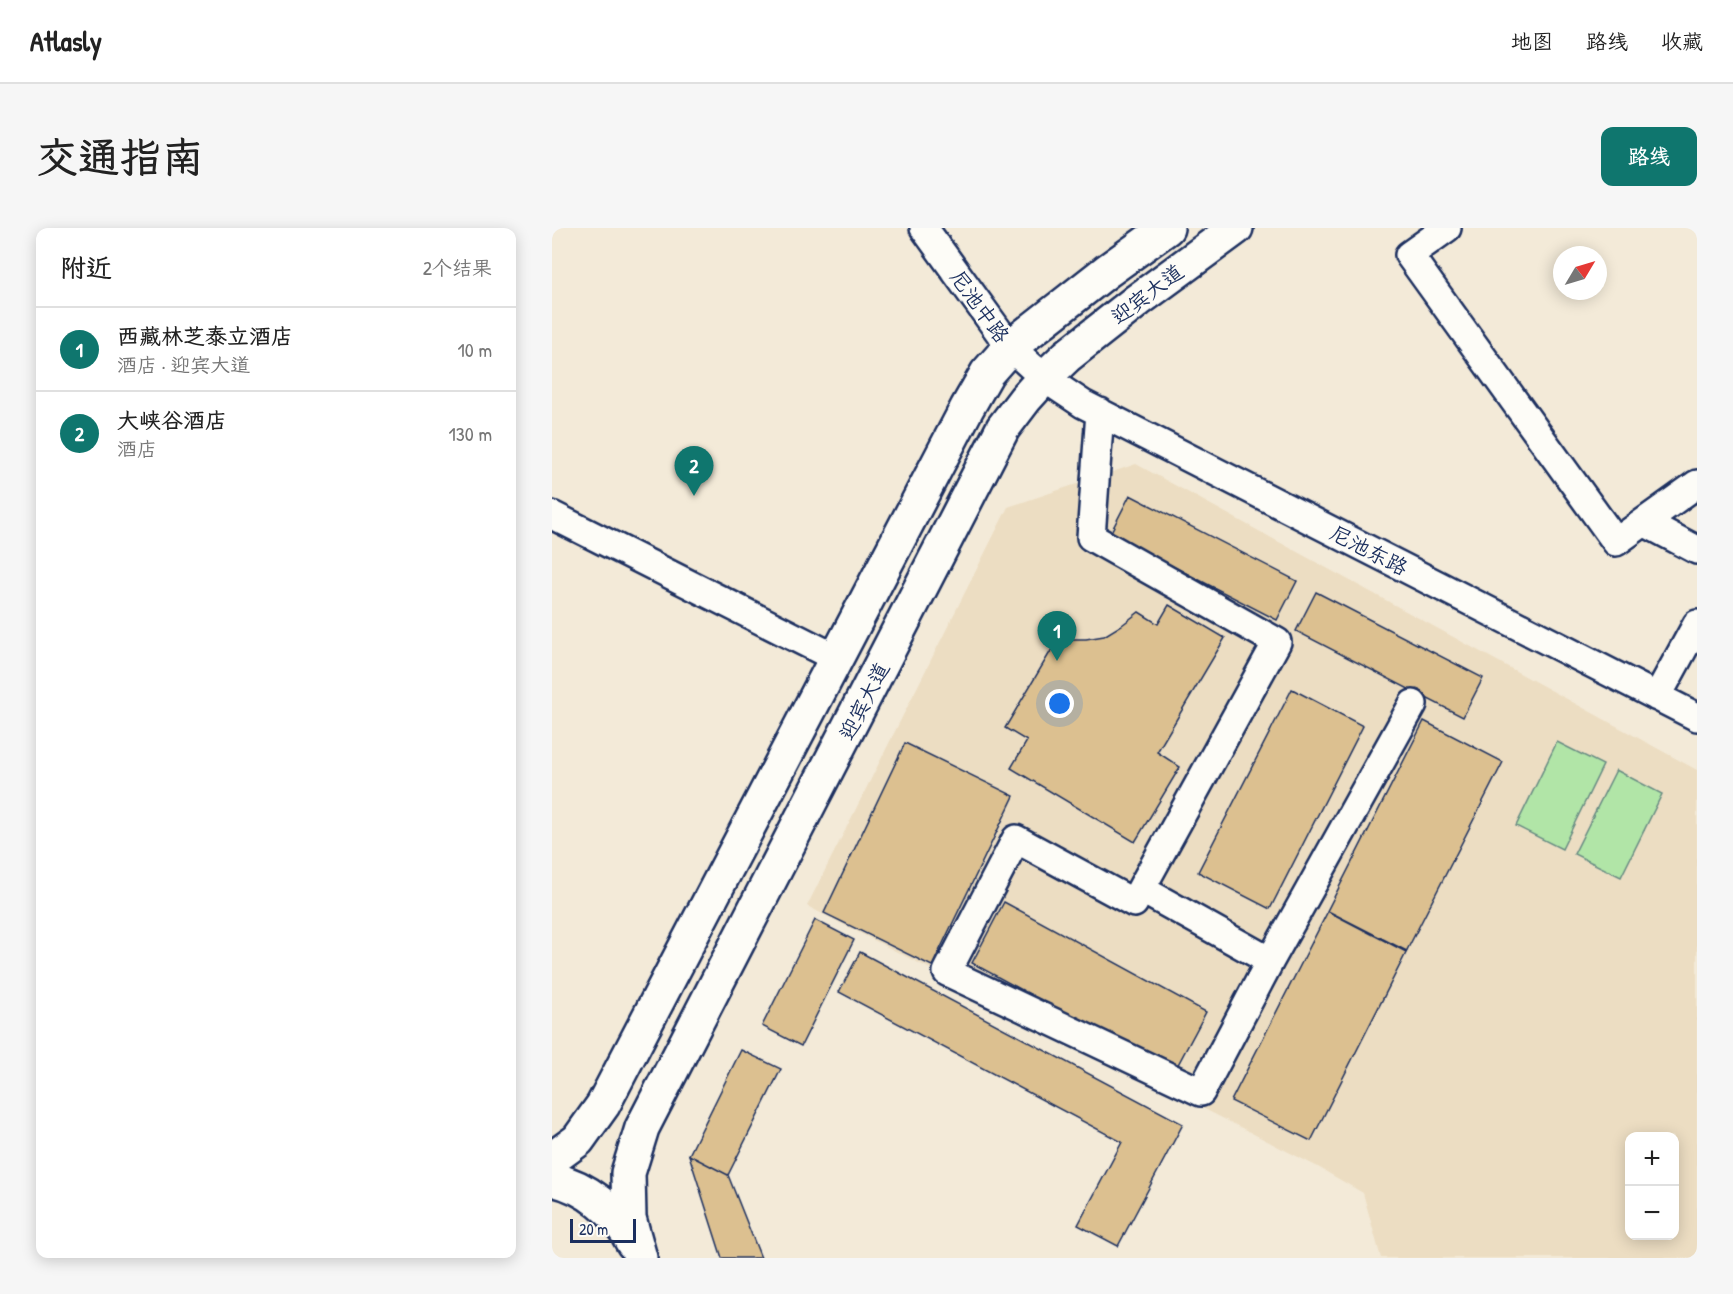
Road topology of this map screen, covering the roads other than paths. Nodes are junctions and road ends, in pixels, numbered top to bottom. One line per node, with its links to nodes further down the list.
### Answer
1 (924, 228): 5 (street, 尼池中路)
2 (1167, 228): 5 (main road, 迎宾大道)
3 (1236, 228): 6 (main road, 迎宾大道)
4 (1447, 228): 10 (street)
5 (1010, 347): 6 (street, 尼池中路); 13 (main road, 迎宾大道)
6 (1044, 378): 7 (street, 尼池东路); 21 (main road, 迎宾大道)
7 (1100, 412): 14 (street, 尼池东路); 17 (street)
8 (1697, 484): 10 (street)
9 (552, 515): 13 (street)
10 (1644, 522): 11 (street)
11 (1697, 550)
12 (1697, 624): 14 (street)
13 (836, 658): 19 (main road, 迎宾大道)
14 (1657, 697): 16 (street, 尼池东路)
15 (1413, 704): 18 (street)
16 (1697, 717)
17 (1141, 889): 18 (street); 18 (street)
18 (1270, 961)
19 (552, 1159)
20 (552, 1179): 21 (main road)
21 (640, 1258)

